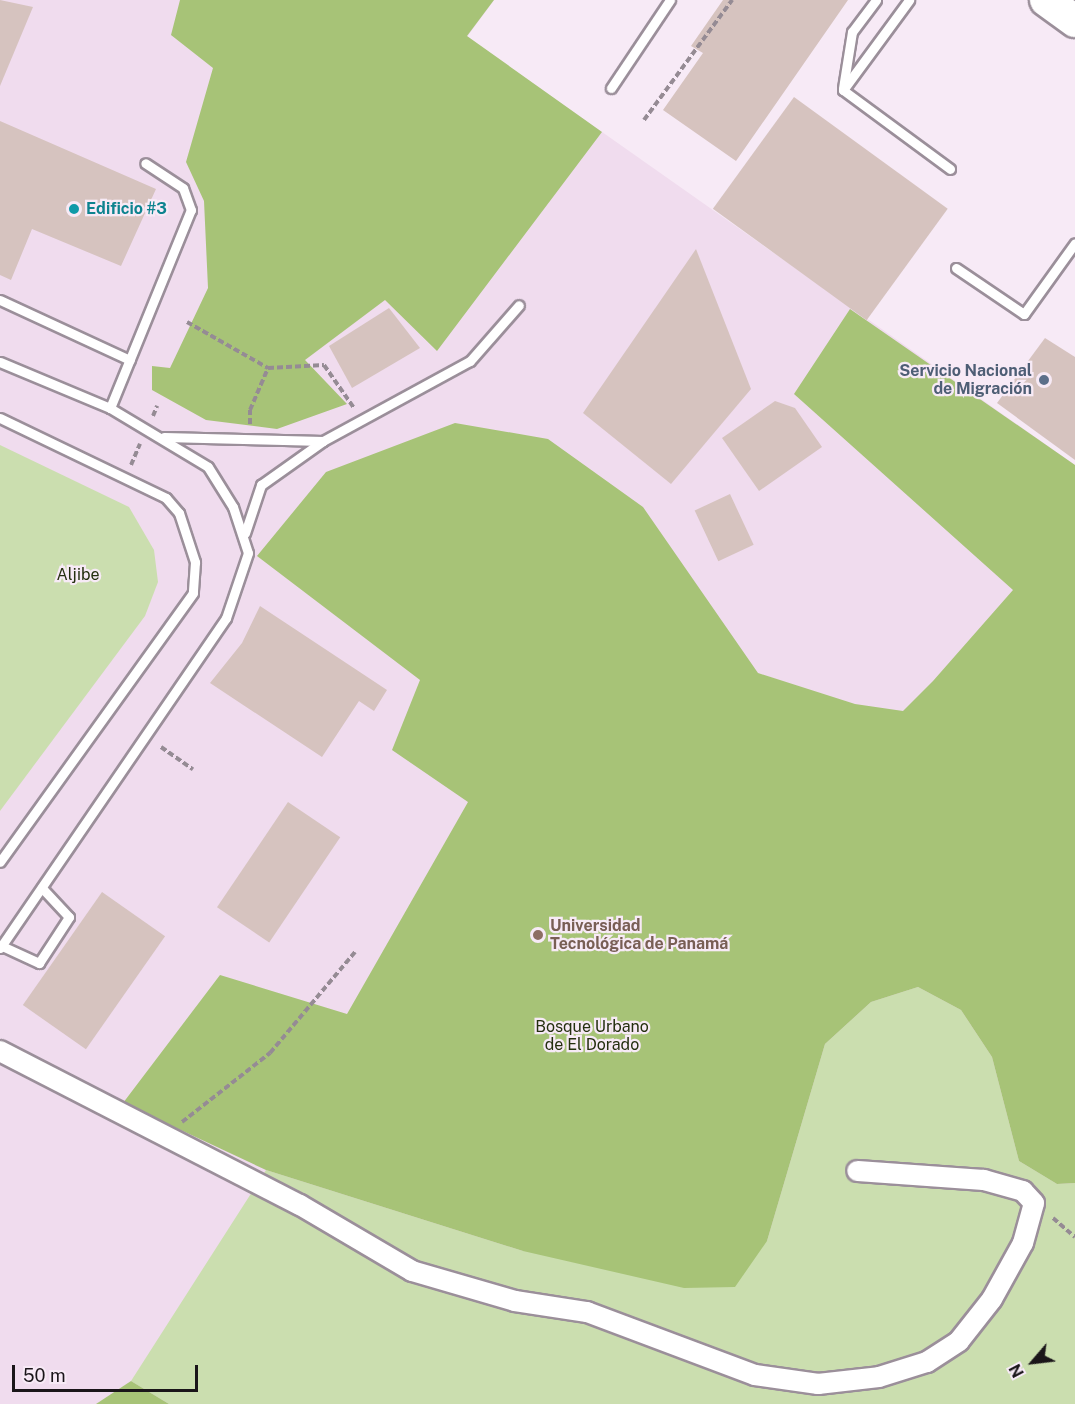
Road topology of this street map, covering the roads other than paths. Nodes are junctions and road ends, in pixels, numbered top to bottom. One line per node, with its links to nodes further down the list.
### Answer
1 (670, 0): 6 (lane)
2 (876, 0): 7 (lane)
3 (909, 0): 7 (lane)
4 (1046, 0): 5 (main road)
5 (1075, 21)
6 (612, 88)
7 (843, 90): 9 (lane)
8 (145, 163): 14 (lane)
9 (950, 169)
10 (1075, 243): 11 (lane)
11 (957, 268)
12 (0, 300): 14 (lane)
13 (519, 305): 19 (lane)
14 (130, 360): 16 (lane)
15 (0, 362): 16 (lane)
16 (110, 408): 18 (lane)
17 (0, 418): 21 (lane)
18 (163, 437): 19 (lane); 20 (lane)
19 (323, 441): 20 (lane)
20 (245, 533): 22 (lane)
21 (0, 862)
22 (42, 888): 23 (lane); 23 (lane)
23 (1, 947)
24 (0, 1051): 25 (street)
25 (856, 1171)

